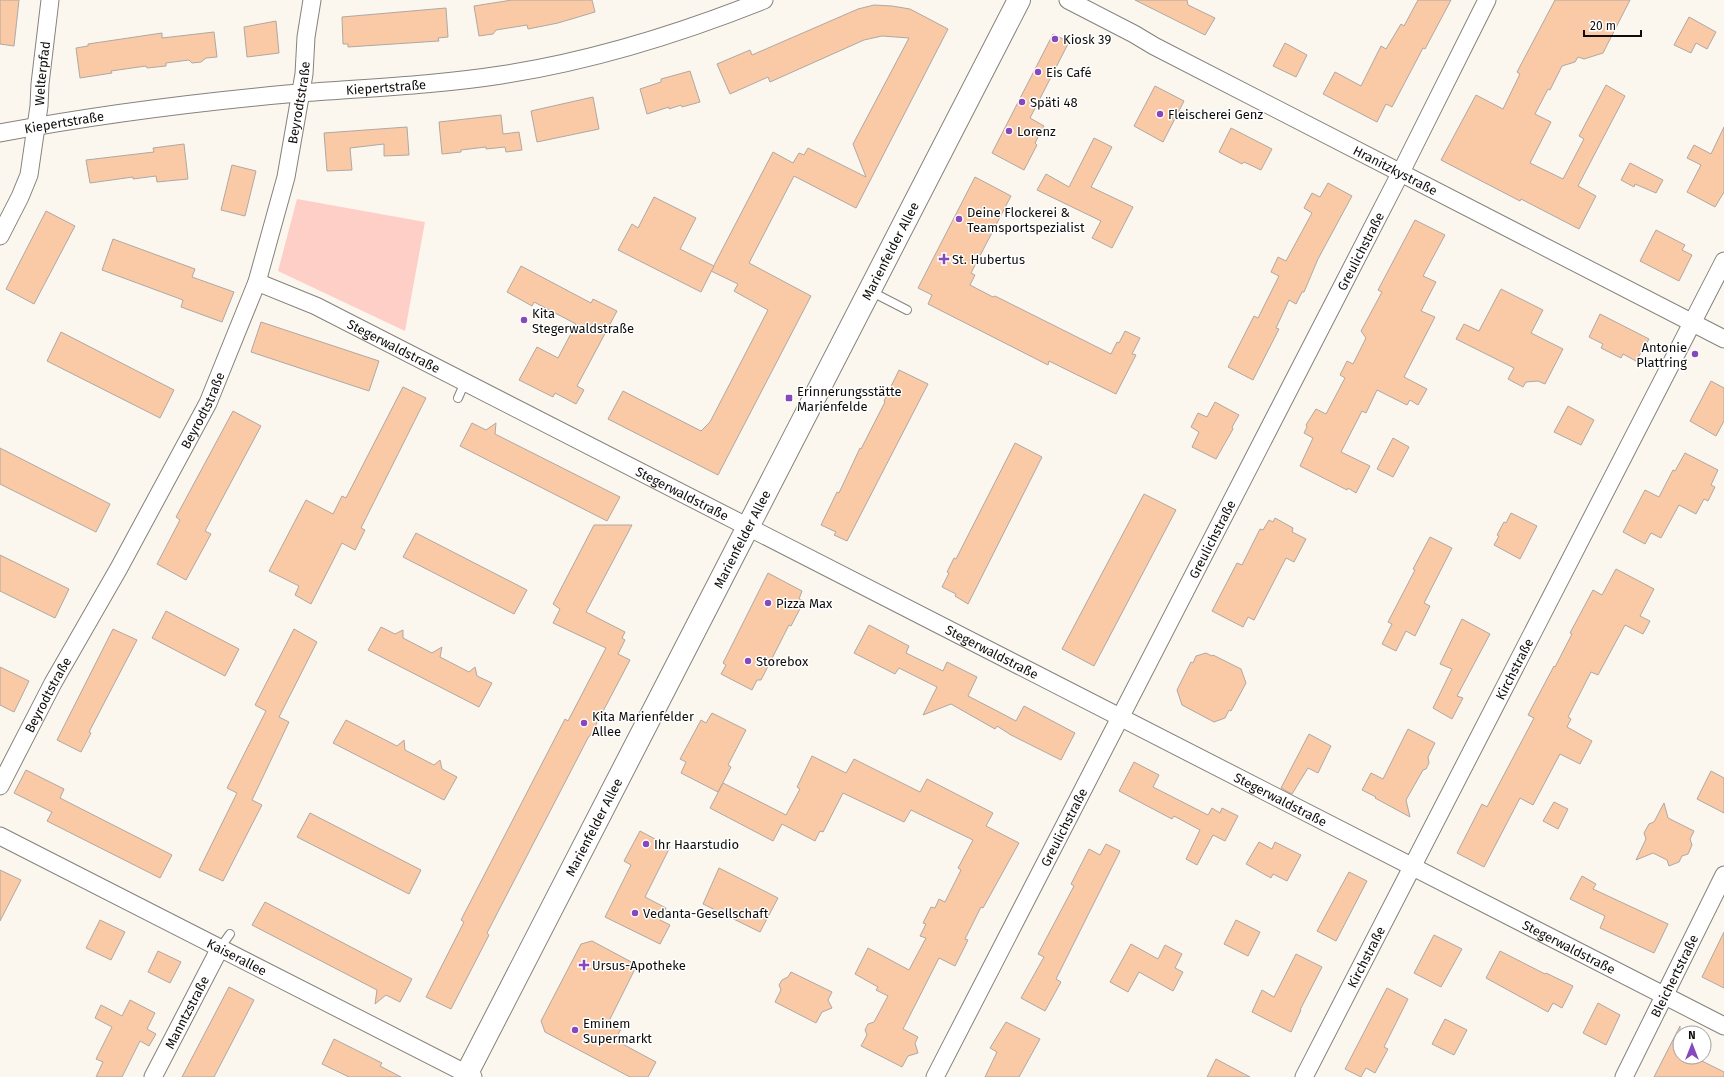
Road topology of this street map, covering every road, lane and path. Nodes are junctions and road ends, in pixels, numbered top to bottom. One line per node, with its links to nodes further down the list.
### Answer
1 (50, 0): 8 (street, Welterpfad)
2 (312, 0): 7 (street, Beyrodtstraße)
3 (764, 0): 7 (street, Kiepertstraße)
4 (1019, 0): 14 (main road, Marienfelder Allee)
5 (1068, 0): 10 (street, Hranitzkystraße)
6 (1487, 0): 10 (street, Greulichstraße)
7 (300, 93): 8 (street, Kiepertstraße); 13 (street, Beyrodtstraße)
8 (36, 126): 9 (street, Kiepertstraße); 11 (street, Welterpfad)
9 (0, 133)
10 (1400, 174): 16 (street, Hranitzkystraße); 21 (street, Greulichstraße)
11 (0, 236)
12 (1724, 262): 16 (street, Kirchstraße)
13 (257, 282): 18 (street, Stegerwaldstraße); 22 (street, Beyrodtstraße)
14 (869, 290): 15 (lane); 20 (main road, Marienfelder Allee)
15 (907, 310)
16 (1693, 323): 17 (street, Hranitzkystraße); 24 (street, Kirchstraße)
17 (1724, 339)
18 (465, 382): 19 (lane); 20 (street, Stegerwaldstraße)
19 (458, 398)
20 (747, 527): 21 (street, Stegerwaldstraße); 30 (main road, Marienfelder Allee)
21 (1120, 717): 24 (street, Stegerwaldstraße); 32 (street, Greulichstraße)
22 (0, 786)
23 (0, 836): 27 (street, Kaiserallee)
24 (1412, 866): 28 (street, Stegerwaldstraße); 33 (street, Kirchstraße)
25 (1724, 875): 28 (street, Bleichertstraße)
26 (230, 934): 27 (lane)
27 (220, 948): 30 (street, Kaiserallee); 31 (street, Manntzstraße)
28 (1664, 995): 29 (street, Stegerwaldstraße); 34 (street, Bleichertstraße)
29 (1724, 1026)
30 (468, 1076)
31 (153, 1077)
32 (935, 1077)
33 (1304, 1077)
34 (1624, 1077)

